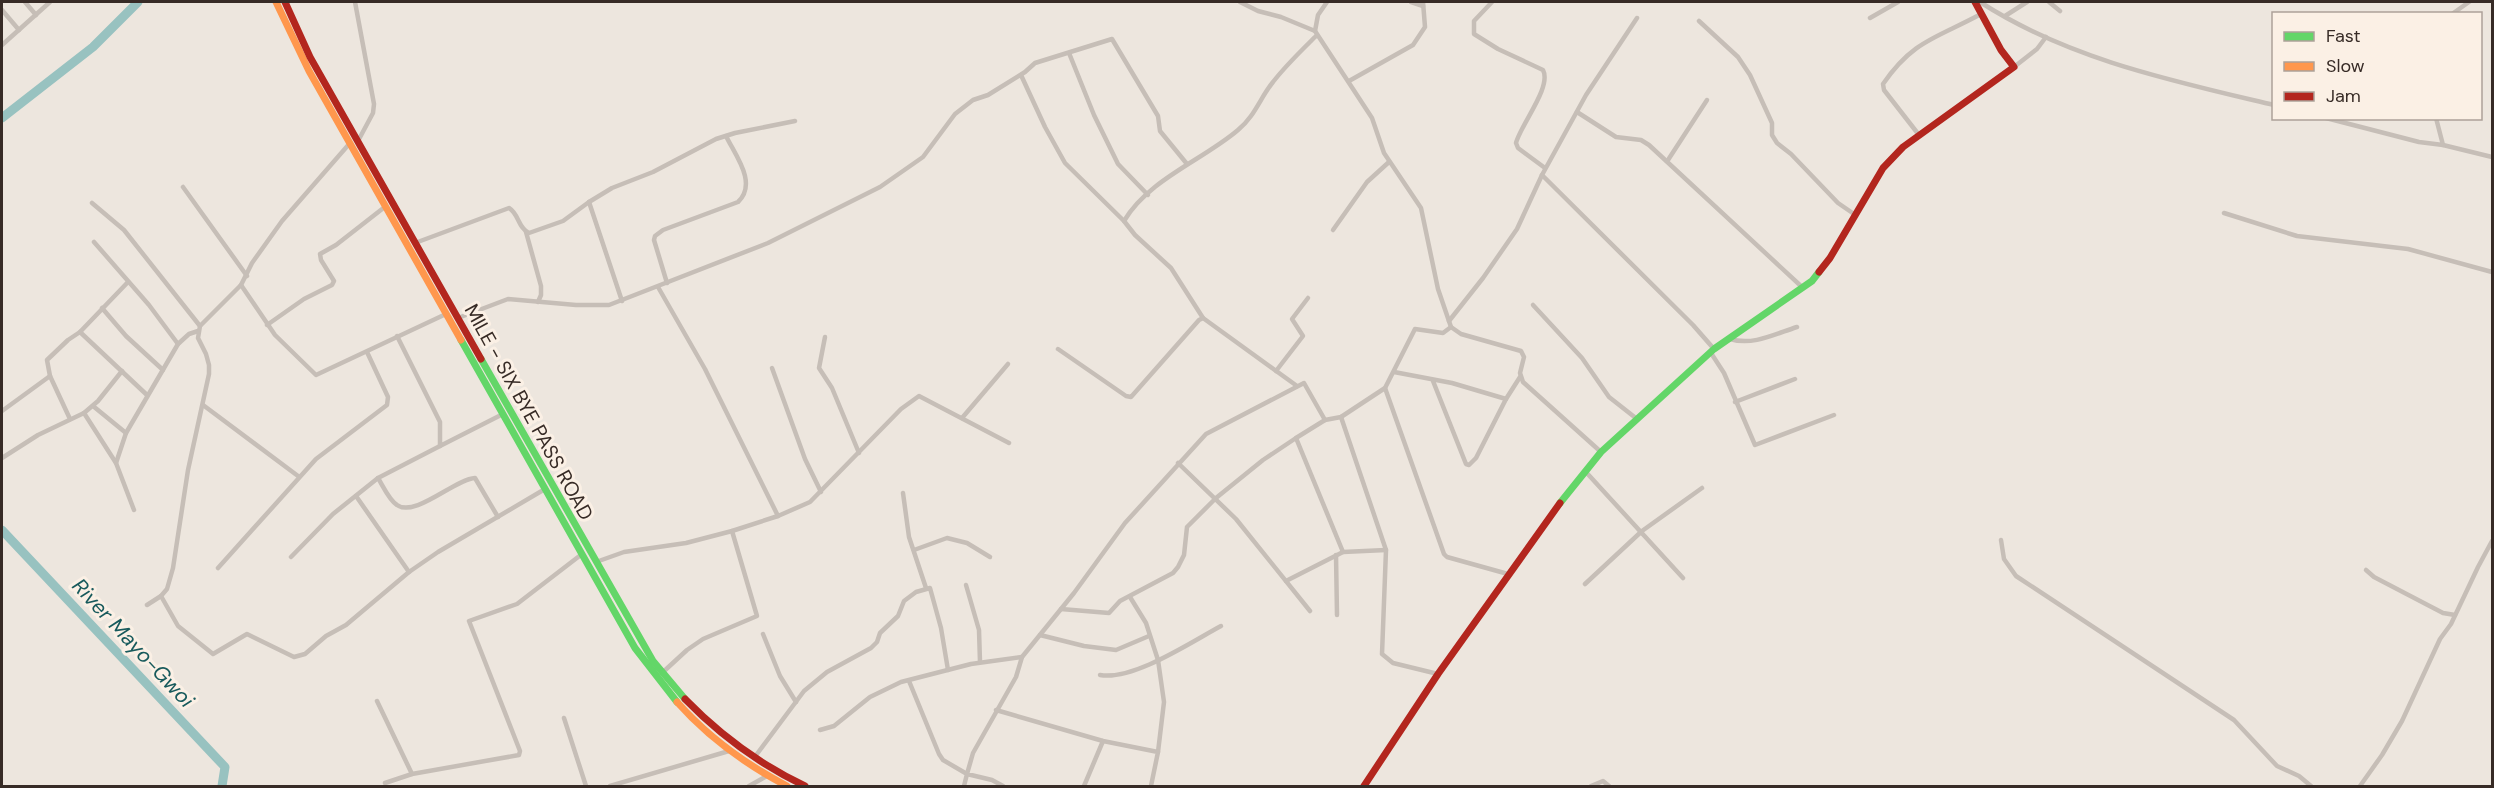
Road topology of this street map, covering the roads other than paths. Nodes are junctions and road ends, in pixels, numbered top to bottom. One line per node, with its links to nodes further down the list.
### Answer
1 (25, 2): 21 (street)
2 (50, 2): 21 (street)
3 (276, 2): 42 (street)
4 (285, 2): 42 (street, MILE - SIX BYE PASS ROAD)
5 (356, 2): 42 (street)
6 (1240, 2): 27 (street)
7 (1327, 2): 27 (street)
8 (1411, 2): 16 (street)
9 (1492, 2): 48 (street)
10 (1898, 2): 24 (street)
11 (1975, 2): 20 (street)
12 (1980, 2): 22 (street)
13 (2026, 2): 22 (street)
14 (2049, 2): 18 (street)
15 (2469, 2): 19 (street)
16 (1423, 4): 33 (street)
17 (2, 10): 26 (street)
18 (2060, 11)
19 (2455, 12)
20 (1981, 14): 31 (street); 40 (street)
21 (36, 15): 26 (street)
22 (2005, 16): 28 (street)
23 (1637, 18): 36 (street)
24 (1870, 18)
25 (1699, 21): 56 (street)
26 (19, 30): 29 (street)
27 (1316, 33): 33 (street); 47 (street)
28 (2046, 37): 31 (street); 35 (street)
29 (2, 45)
30 (1069, 52): 32 (street); 47 (street); 51 (street)
31 (2014, 67): 40 (street)
32 (1021, 75): 57 (street); 66 (street)
33 (1349, 81): 46 (street)
34 (1707, 100): 45 (street)
35 (2272, 105)
36 (1577, 112): 45 (street); 48 (street)
37 (2334, 120): 43 (street)
38 (2437, 120): 43 (street)
39 (795, 122): 41 (street)
40 (1919, 135): 56 (street)
41 (726, 136): 52 (street); 66 (street)
42 (354, 142): 54 (street); 60 (street, MILE - SIX BYE PASS ROAD); 64 (street)
43 (2443, 145): 44 (street)
44 (2493, 157)
45 (1668, 160): 69 (street)
46 (1389, 162): 58 (street); 78 (street)
47 (1187, 164): 51 (street)
48 (1545, 168): 49 (street)
49 (1542, 175): 78 (street); 88 (street)
50 (183, 187): 64 (street)
51 (1148, 195): 57 (street)
52 (589, 202): 59 (street); 72 (street)
53 (92, 203): 81 (street)
54 (386, 206): 60 (street); 79 (street)
55 (2224, 213): 63 (street)
56 (1854, 214): 69 (street)
57 (1124, 221): 77 (street)
58 (1333, 230)
59 (526, 232): 62 (street); 71 (street)
60 (407, 235): 62 (street, MILE - SIX BYE PASS ROAD); 75 (street)
61 (94, 242): 65 (street)
62 (416, 243): 76 (street, MILE - SIX BYE PASS ROAD)
63 (2493, 272)
64 (247, 276): 67 (street)
65 (128, 282): 74 (street); 86 (street)
66 (668, 283): 68 (street)
67 (241, 285): 79 (street); 81 (street)
68 (658, 287): 72 (street); 135 (street)
69 (1803, 287): 85 (street)
70 (1308, 298): 94 (street)
71 (538, 302): 72 (street); 76 (street)
72 (622, 302)
73 (1533, 305): 114 (street)
74 (102, 308): 82 (street); 92 (street)
75 (446, 314): 83 (street); 109 (street)
76 (458, 318): 148 (street, MILE - SIX BYE PASS ROAD)
77 (1203, 318): 87 (street); 94 (street)
78 (1450, 324): 95 (street); 97 (street)
79 (267, 325): 89 (street)
80 (1797, 327): 85 (street)
81 (199, 328): 86 (street); 105 (street)
82 (80, 332): 93 (street); 96 (street)
83 (397, 336): 89 (street); 119 (street)
84 (825, 337): 121 (street)
85 (1730, 339): 88 (street)
86 (178, 344): 92 (street)
87 (1058, 349)
88 (1712, 351): 104 (street); 114 (street)
89 (367, 352): 126 (street)
90 (1008, 364): 112 (street)
91 (772, 368): 130 (street)
92 (163, 369): 102 (street)
93 (122, 371): 102 (street); 106 (street)
94 (1276, 371): 100 (street)
95 (1394, 372): 99 (street); 101 (street)
96 (50, 376): 107 (street); 113 (street)
97 (1520, 377): 103 (street); 120 (street)
98 (1795, 379): 104 (street)
99 (1433, 381): 103 (street); 103 (street)
100 (1297, 386): 115 (street); 124 (street)
101 (1385, 388): 111 (street); 152 (street)
102 (147, 395): 116 (street)
103 (1506, 399)
104 (1736, 402): 110 (street)
105 (203, 405): 126 (street); 158 (street)
106 (93, 406): 108 (street); 116 (street)
107 (2, 411)
108 (84, 413): 113 (street); 123 (street)
109 (503, 414): 119 (street); 129 (street)
110 (1834, 416)
111 (1341, 417): 115 (street); 142 (street)
112 (962, 418): 118 (street); 121 (street)
113 (70, 419): 122 (street)
114 (1637, 419): 120 (street)
115 (1325, 420): 117 (street)
116 (126, 433): 123 (street)
117 (1296, 438): 133 (street); 143 (street)
118 (1010, 443)
119 (440, 446): 127 (street)
120 (1601, 452): 125 (street)
121 (859, 453): 130 (street)
122 (2, 458)
123 (116, 462): 134 (street)
124 (1178, 463): 133 (street); 161 (street)
125 (1585, 471): 138 (street); 152 (street)
126 (298, 476): 149 (street)
127 (378, 478): 132 (street); 136 (street)
128 (1702, 488): 138 (street)
129 (545, 489): 136 (street); 144 (street)
130 (821, 492): 135 (street)
131 (903, 493): 141 (street)
132 (356, 496): 146 (street); 151 (street)
133 (1216, 498): 154 (street); 159 (street)
134 (134, 510)
135 (778, 516): 137 (street)
136 (498, 517): 151 (street)
137 (732, 531): 148 (street); 173 (street)
138 (1641, 531): 153 (street); 155 (street)
139 (2001, 540): 202 (street)
140 (2493, 541): 164 (street)
141 (914, 550): 147 (street); 157 (street)
142 (1386, 550): 143 (street); 174 (street)
143 (1343, 552): 145 (street)
144 (582, 554): 183 (street); 186 (street)
145 (1336, 555): 154 (street); 163 (street)
146 (291, 557)
147 (990, 558)
148 (596, 562): 173 (street, MILE - SIX BYE PASS ROAD)
149 (218, 568)
150 (2366, 570): 164 (street)
151 (410, 572): 158 (street)
152 (1508, 574): 174 (street)
153 (1683, 578)
154 (1286, 581): 162 (street)
155 (1585, 584)
156 (966, 585): 171 (street)
157 (926, 588): 172 (street); 178 (street)
158 (161, 596): 160 (street)
159 (1130, 597): 161 (street); 168 (street)
160 (147, 605)
161 (1061, 609): 167 (street)
162 (1310, 611)
163 (1337, 615)
164 (2455, 615): 203 (street)
165 (1221, 626): 170 (street)
166 (763, 634): 178 (street)
167 (1040, 635): 168 (street); 169 (street)
168 (1149, 636): 170 (street)
169 (1022, 657): 171 (street); 179 (street)
170 (1158, 660): 175 (street); 184 (street)
171 (980, 662): 172 (street)
172 (948, 670): 176 (street)
173 (662, 673): 185 (street, MILE - SIX BYE PASS ROAD)
174 (1438, 674): 199 (street)
175 (1100, 675)
176 (909, 681): 181 (street); 187 (street)
177 (376, 701): 186 (street)
178 (796, 702): 185 (street)
179 (996, 710): 182 (street); 187 (street)
180 (564, 718): 190 (street)
181 (820, 729)
182 (1104, 741): 184 (street); 197 (street)
183 (729, 751): 188 (street); 191 (street)
184 (1158, 752): 198 (street)
185 (754, 758): 194 (street, MILE - SIX BYE PASS ROAD)
186 (412, 774): 189 (street)
187 (967, 774): 195 (street); 196 (street)
188 (767, 776): 192 (street); 193 (street)
189 (385, 783)
190 (586, 786)
191 (610, 786)
192 (749, 786)
193 (787, 786)
194 (805, 786)
195 (964, 786)
196 (1003, 786)
197 (1084, 786)
198 (1151, 786)
199 (1364, 786)
200 (1591, 786): 201 (street)
201 (1609, 786)
202 (2311, 786)
203 (2360, 786)

